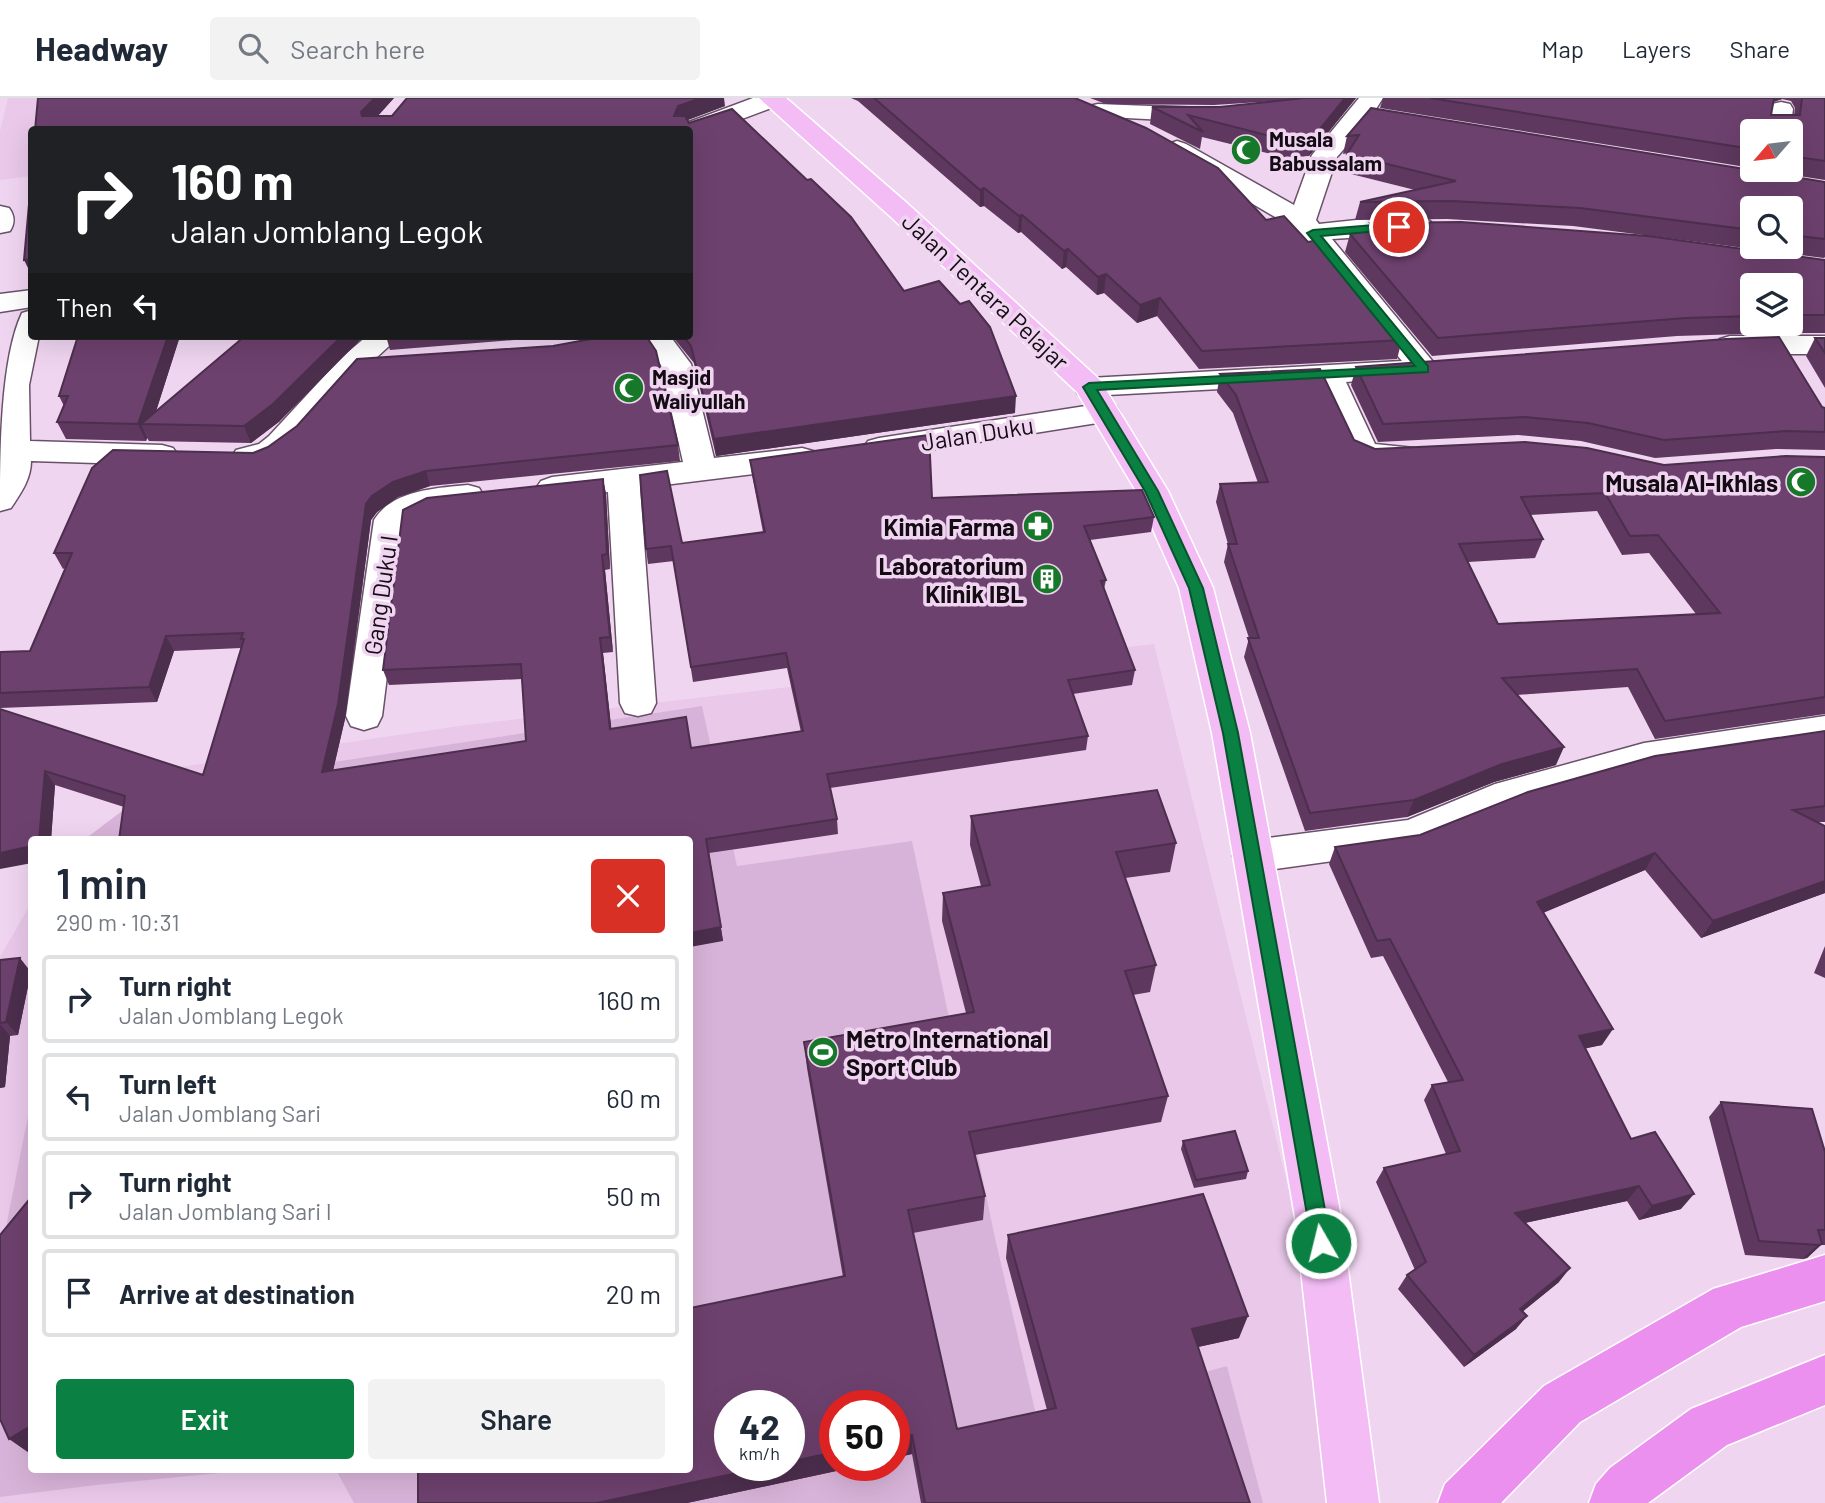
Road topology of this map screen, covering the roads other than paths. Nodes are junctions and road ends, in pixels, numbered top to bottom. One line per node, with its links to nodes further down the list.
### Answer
1 (772, 99): 6 (street); 21 (main road, Jalan Tentara Pelajar)
2 (1072, 102): 3 (street)
3 (1097, 111): 5 (street); 10 (street)
4 (1373, 111): 10 (street)
5 (1224, 116)
6 (693, 129)
7 (0, 215): 8 (street)
8 (0, 225)
9 (1447, 226): 10 (street)
10 (1307, 227): 19 (street, Jalan Duku)
11 (28, 299): 12 (street)
12 (0, 303)
13 (28, 328): 22 (street)
14 (658, 340): 24 (street)
15 (1780, 343): 16 (street); 17 (street); 20 (street)
16 (1698, 345)
17 (1825, 345)
18 (389, 348): 22 (street)
19 (1328, 375): 21 (street, Jalan Duku); 23 (street)
20 (1801, 376)
21 (1097, 400): 24 (street, Jalan Duku); 31 (main road, Jalan Tentara Pelajar)
22 (15, 451): 26 (street)
23 (1427, 451)
24 (701, 471): 25 (street, Jalan Duku)
25 (623, 481): 27 (street, Jalan Duku); 28 (street)
26 (0, 500)
27 (430, 500): 29 (street, Gang Duku I)
28 (638, 703)
29 (364, 716)
30 (1825, 730): 31 (street)
31 (1253, 856): 35 (main road, Jalan Tentara Pelajar)
32 (1825, 1278): 36 (highway)
33 (1825, 1380): 34 (highway)
34 (1629, 1498)
35 (1353, 1503)
36 (1464, 1503)

